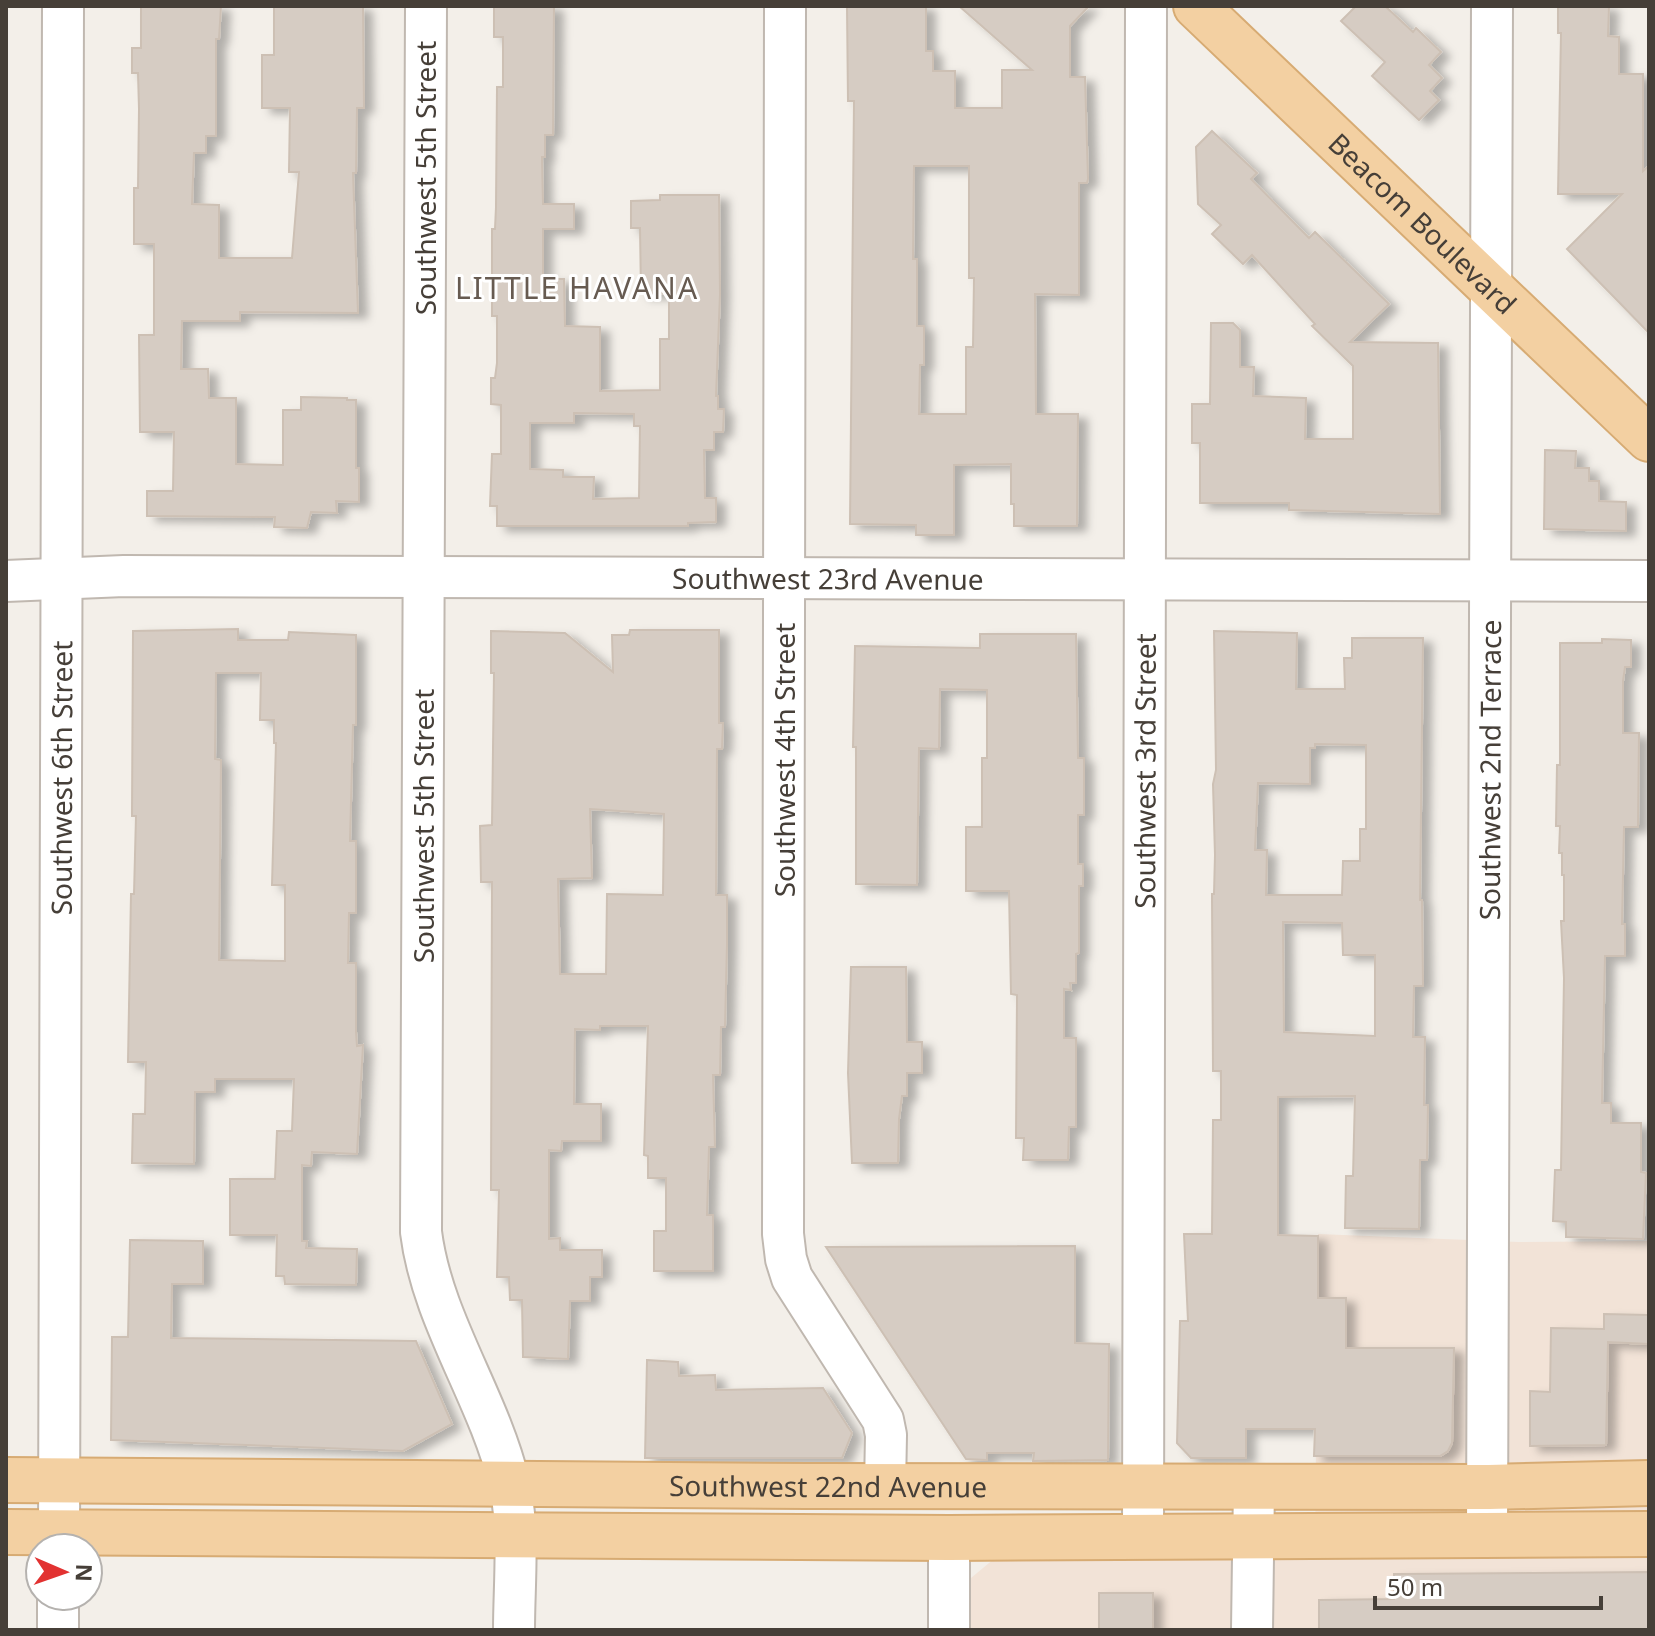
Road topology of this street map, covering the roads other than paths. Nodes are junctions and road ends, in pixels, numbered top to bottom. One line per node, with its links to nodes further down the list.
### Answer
1 (63, 6): 10 (street, Southwest 6th Street)
2 (426, 6): 9 (street, Southwest 5th Street)
3 (785, 6): 11 (street, Southwest 4th Street)
4 (1146, 6): 12 (street, Southwest 3rd Street)
5 (1196, 6): 7 (main road, Beacom Boulevard)
6 (1492, 6): 7 (street, Southwest 2nd Terrace)
7 (1491, 286): 8 (main road, Beacom Boulevard); 13 (street, Southwest 2nd Terrace)
8 (1649, 439)
9 (424, 577): 10 (street, Southwest 23rd Avenue); 11 (street, Southwest 23rd Avenue); 19 (street, Southwest 5th Street)
10 (61, 579): 14 (street, Southwest 23rd Avenue); 16 (street, Southwest 6th Street)
11 (784, 579): 12 (street, Southwest 23rd Avenue); 21 (street, Southwest 4th Street)
12 (1144, 580): 13 (street, Southwest 23rd Avenue); 22 (street, Southwest 3rd Street)
13 (1492, 580): 15 (street, Southwest 23rd Avenue); 23 (street, Southwest 2nd Terrace)
14 (6, 581)
15 (1649, 581)
16 (59, 1479): 17 (main road, Southwest 22nd Avenue); 19 (main road, Southwest 22nd Avenue); 24 (street, Southwest 6th Street)
17 (6, 1480)
18 (1649, 1483): 23 (main road, Southwest 22nd Avenue)
19 (509, 1484): 21 (main road, Southwest 22nd Avenue); 25 (street, Southwest 5th Street)
20 (1254, 1485): 22 (main road, Southwest 22nd Avenue); 23 (main road, Southwest 22nd Avenue); 29 (street)
21 (885, 1486): 22 (main road, Southwest 22nd Avenue)
22 (1142, 1486): 28 (street, Southwest 3rd Street)
23 (1489, 1487): 27 (street, Southwest 2nd Terrace)
24 (59, 1532)
25 (515, 1534): 30 (main road, Southwest 22nd Avenue); 31 (main road, Southwest 22nd Avenue); 32 (street, Southwest 5th Street)
26 (1649, 1534): 27 (main road, Southwest 22nd Avenue)
27 (1487, 1536): 29 (main road, Southwest 22nd Avenue)
28 (1143, 1537): 29 (main road, Southwest 22nd Avenue); 30 (main road, Southwest 22nd Avenue)
29 (1253, 1537): 34 (street)
30 (949, 1538): 33 (street)
31 (104, 1539)
32 (514, 1630)
33 (949, 1630)
34 (1252, 1630)

